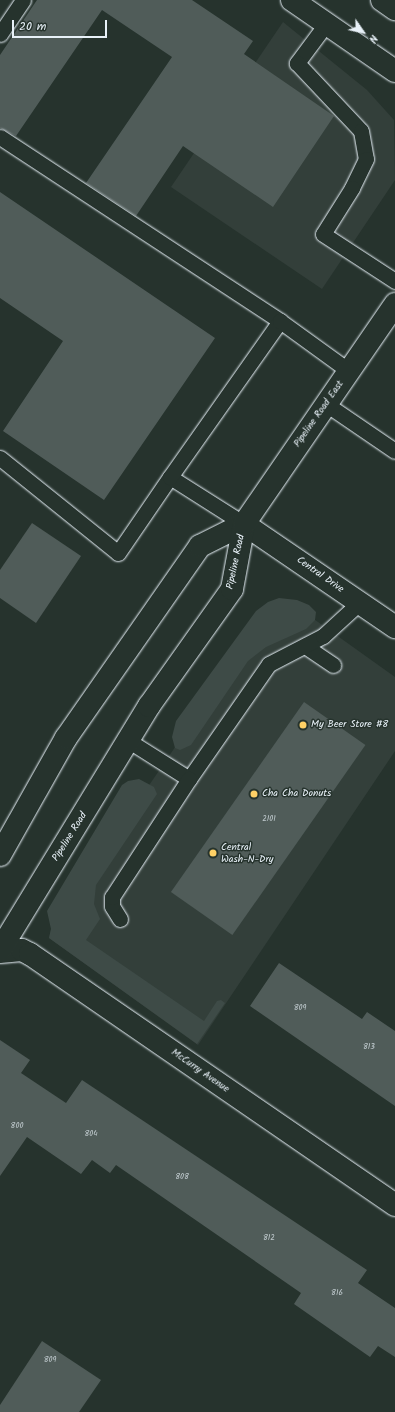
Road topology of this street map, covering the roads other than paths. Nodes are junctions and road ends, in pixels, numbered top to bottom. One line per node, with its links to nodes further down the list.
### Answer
1 (23, 0): 4 (lane)
2 (292, 0): 3 (main road)
3 (326, 24): 5 (main road); 7 (lane)
4 (0, 34)
5 (395, 71)
6 (0, 138): 9 (lane)
7 (395, 280)
8 (393, 312): 10 (main road, Pipeline Road East)
9 (280, 321): 10 (lane); 14 (lane)
10 (349, 371): 11 (main road, Pipeline Road East)
11 (326, 404): 12 (lane); 15 (main road, Pipeline Road East)
12 (395, 451)
13 (0, 458): 14 (lane)
14 (170, 477): 15 (lane)
15 (244, 524): 16 (main road, Central Drive); 20 (main road, Pipeline Road); 22 (main road, Pipeline Road)
16 (359, 602): 17 (main road, Central Drive); 18 (lane)
17 (395, 627)
18 (305, 646): 19 (lane); 21 (lane)
19 (333, 665)
20 (129, 741): 21 (lane); 24 (main road, Pipeline Road)
21 (189, 780): 23 (lane)
22 (0, 855)
23 (120, 919)
24 (0, 951): 25 (main road, McCurry Avenue)
25 (395, 1205)

